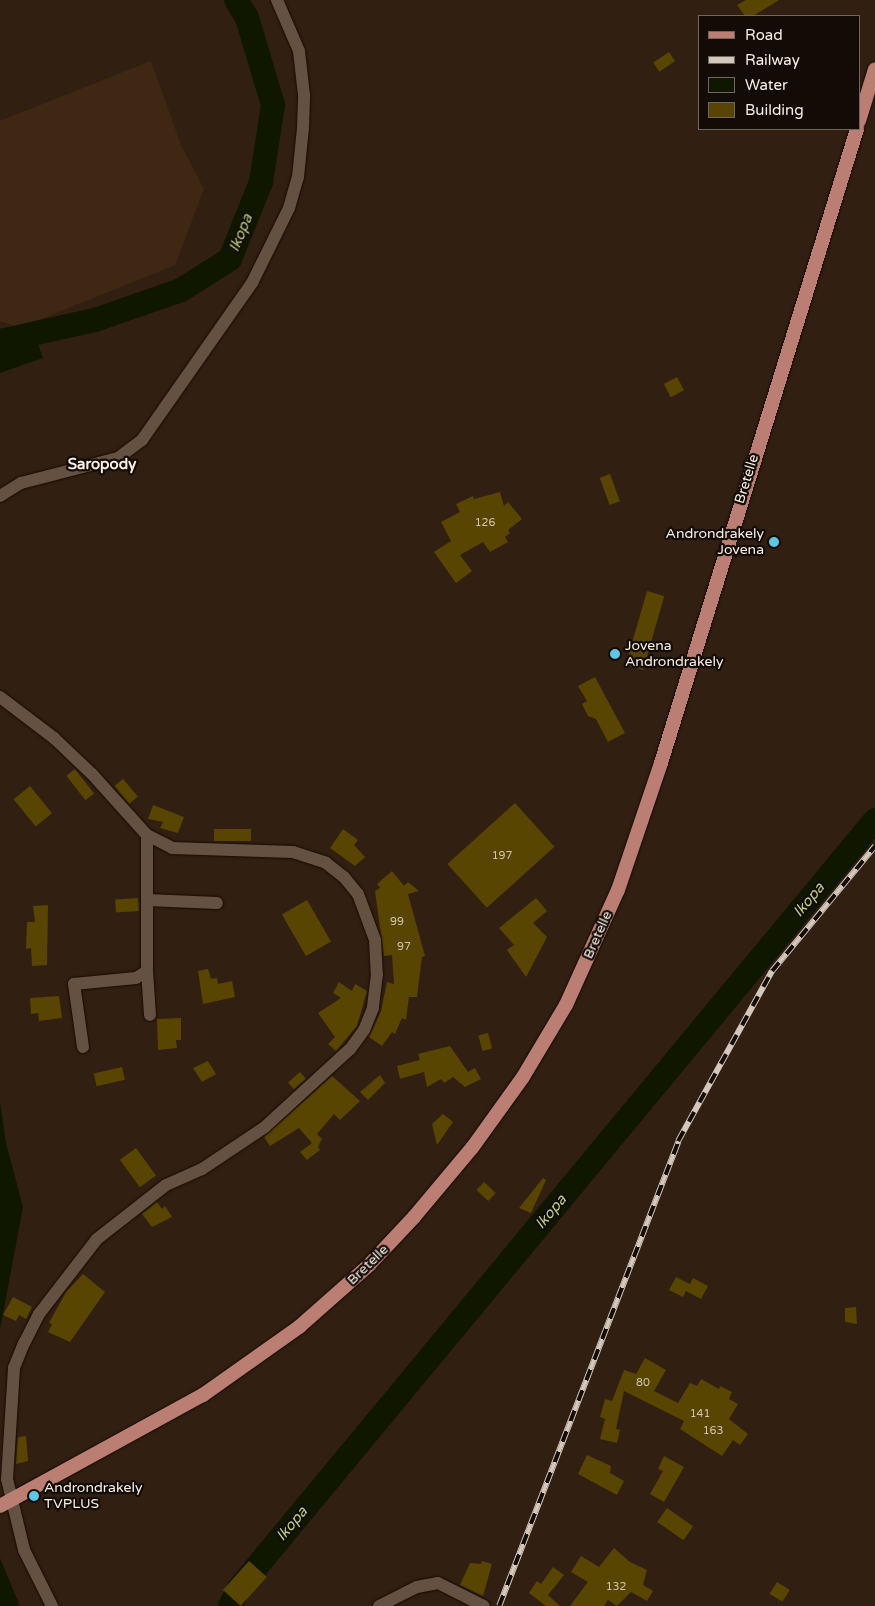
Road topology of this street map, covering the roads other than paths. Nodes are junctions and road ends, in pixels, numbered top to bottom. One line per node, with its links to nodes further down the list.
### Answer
1 (277, 0): 5 (street)
2 (875, 69): 3 (main road)
3 (860, 119)
4 (856, 130): 13 (main road, Bretelle)
5 (0, 496)
6 (0, 697): 7 (street)
7 (147, 835): 8 (street); 13 (street)
8 (147, 900): 9 (street); 10 (street)
9 (218, 903)
10 (147, 971): 11 (street); 12 (street)
11 (150, 1016)
12 (83, 1047)
13 (4, 1504): 14 (street)
14 (52, 1606)
15 (379, 1606): 16 (street)
16 (484, 1606)

